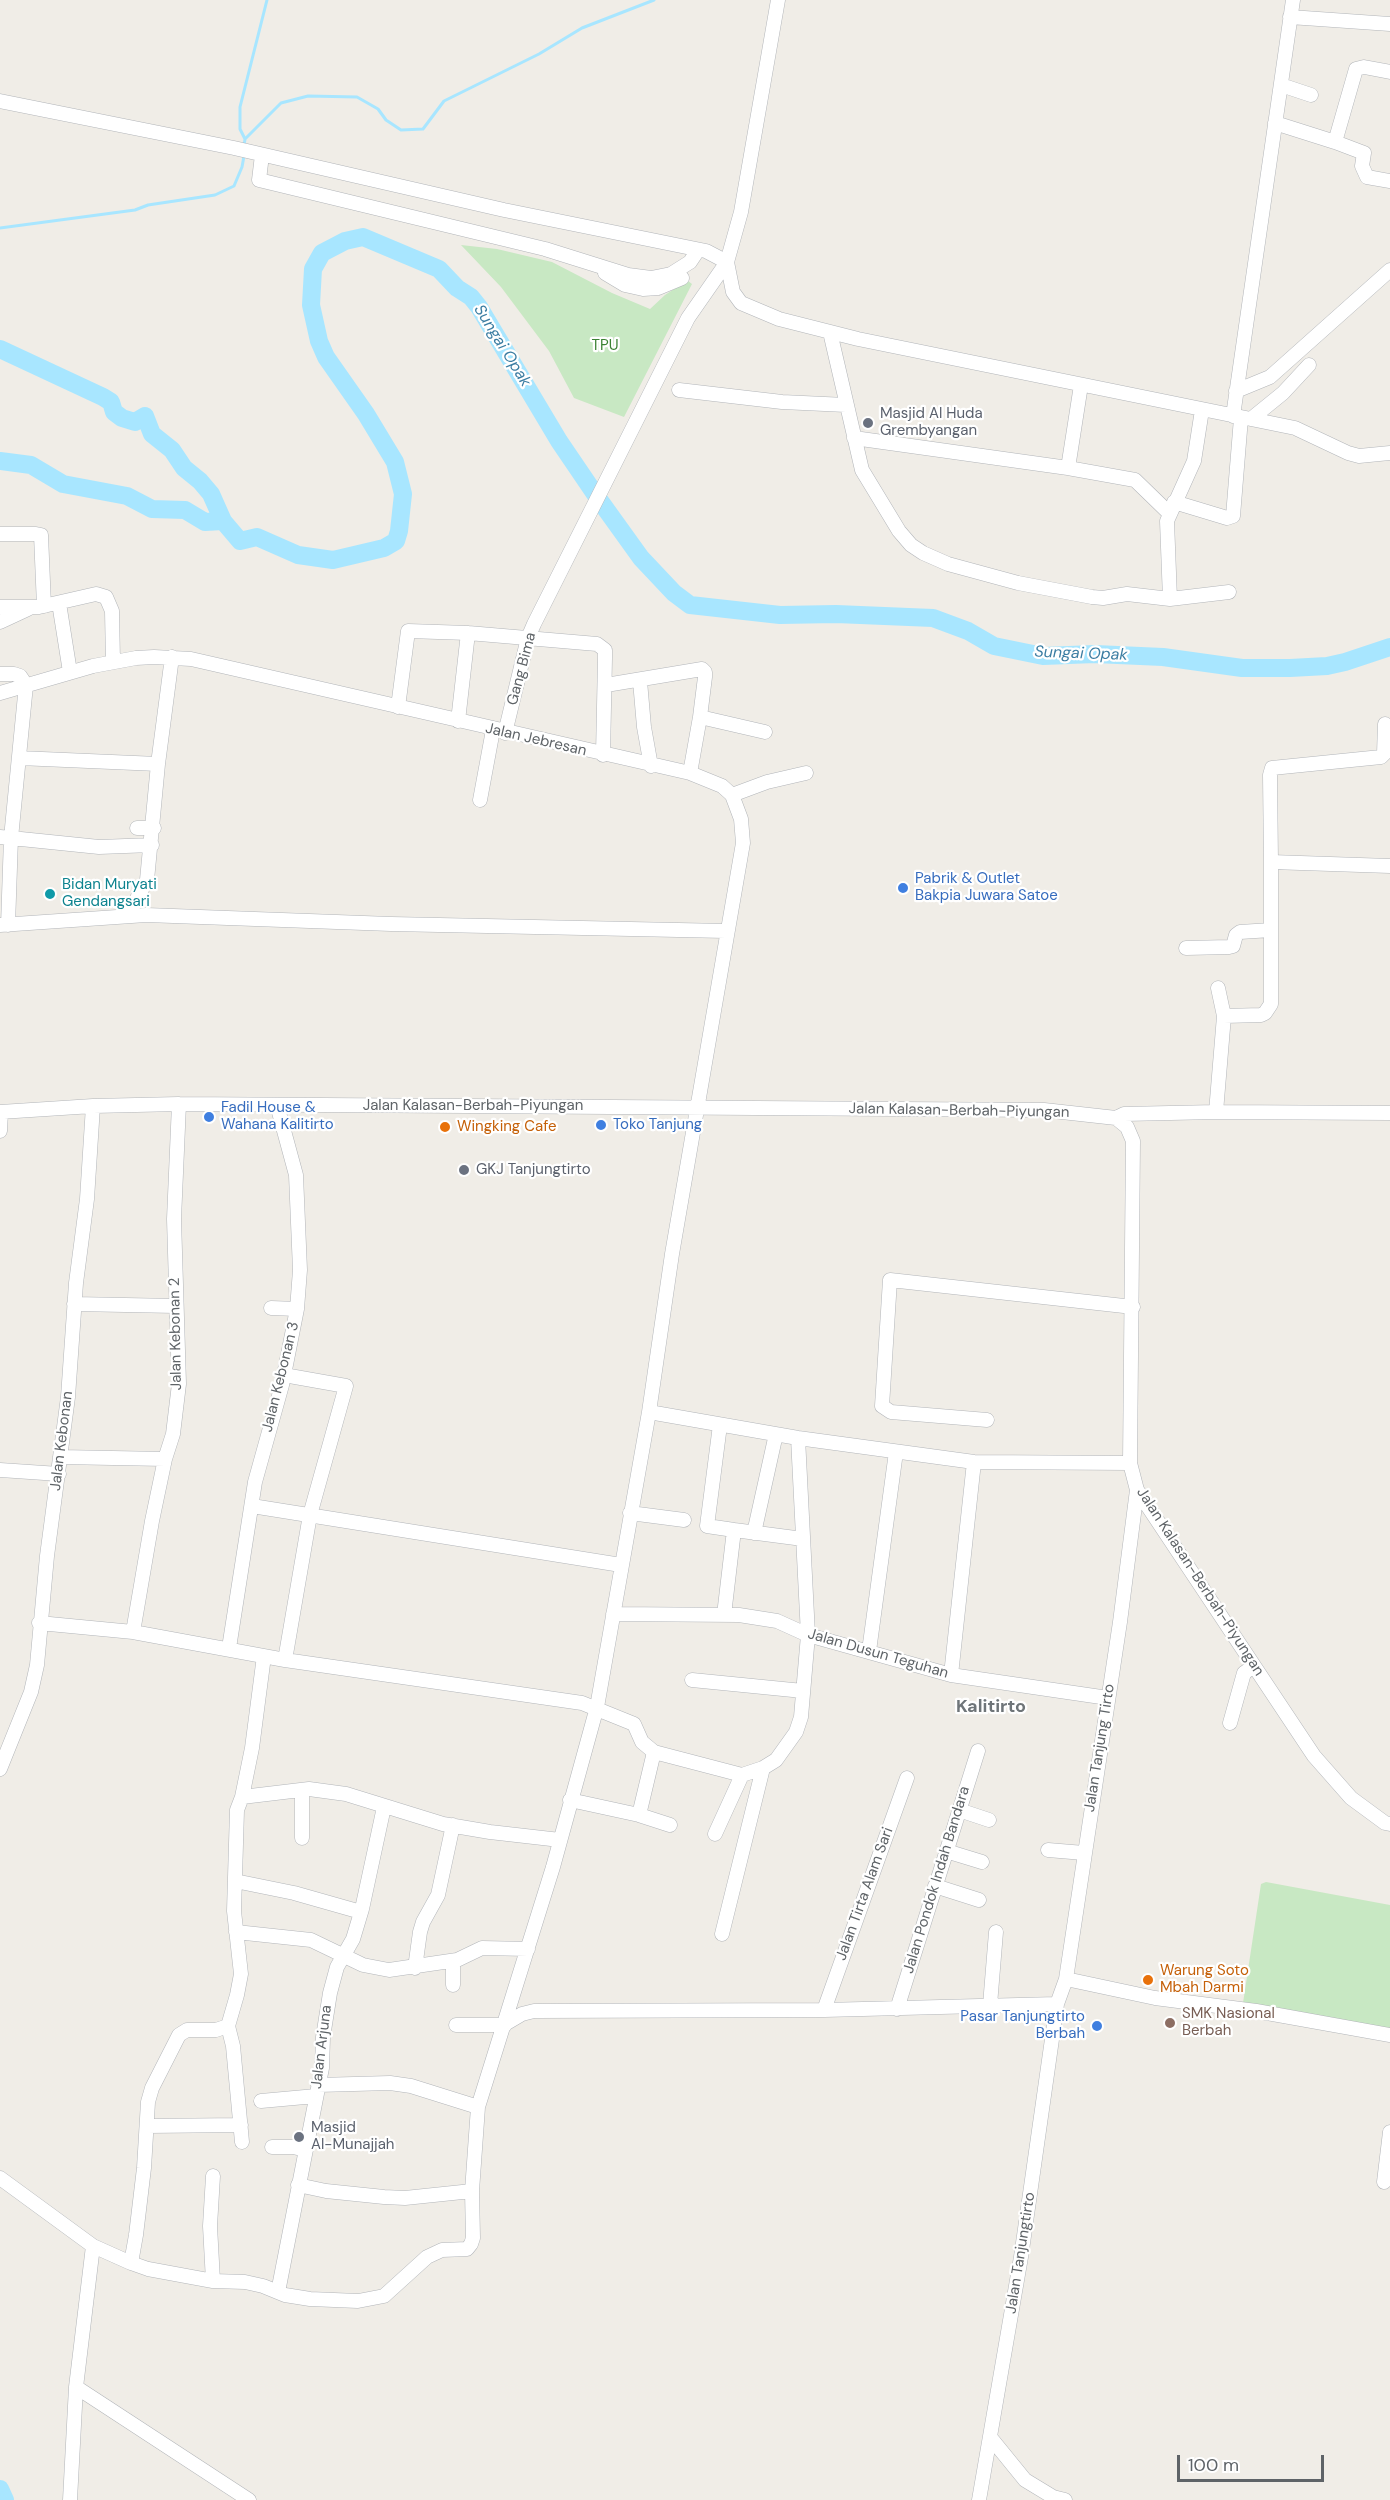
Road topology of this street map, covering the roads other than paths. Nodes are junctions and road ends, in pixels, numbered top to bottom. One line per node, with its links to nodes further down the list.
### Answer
1 (778, 0): 14 (street)
2 (1293, 0): 3 (street)
3 (1290, 17): 4 (street); 6 (street)
4 (1390, 24)
5 (1390, 70): 10 (street)
6 (1281, 85): 7 (street); 9 (street)
7 (1311, 94)
8 (0, 101): 11 (street)
9 (1275, 123): 10 (street); 20 (street)
10 (1335, 142): 12 (street)
11 (256, 154): 13 (street); 13 (street)
12 (1390, 181)
13 (702, 250): 14 (street)
14 (727, 262): 16 (street); 36 (street, Gang Bima)
15 (1390, 270): 20 (street)
16 (830, 332): 18 (street); 21 (street)
17 (1309, 365): 23 (street)
18 (1081, 385): 22 (street); 26 (street)
19 (679, 390): 21 (street)
20 (1236, 391): 23 (street)
21 (846, 405): 24 (street)
22 (1202, 410): 23 (street); 27 (street)
23 (1242, 418): 25 (street); 27 (street)
24 (854, 438): 26 (street); 30 (street)
25 (1390, 453)
26 (1068, 468): 27 (street)
27 (1171, 507): 30 (street)
28 (0, 534): 32 (street)
29 (1229, 592): 30 (street)
30 (1169, 596)
31 (59, 603): 32 (street); 38 (street); 39 (street)
32 (38, 606): 33 (street); 34 (street)
33 (0, 607)
34 (0, 622)
35 (468, 633): 36 (street); 45 (street); 47 (street)
36 (528, 638): 43 (street); 49 (street, Gang Bima)
37 (172, 657): 38 (street, Jalan Jebresan); 45 (street, Jalan Jebresan); 53 (street)
38 (113, 662): 39 (street, Jalan Jebresan)
39 (70, 672): 42 (street, Jalan Jebresan)
40 (0, 674): 42 (street)
41 (640, 681): 43 (street); 46 (street); 54 (street)
42 (26, 685): 44 (street, Jalan Jebresan); 52 (street)
43 (606, 685): 51 (street)
44 (0, 693)
45 (398, 707): 47 (street, Jalan Jebresan)
46 (700, 717): 50 (street); 55 (street)
47 (458, 721): 49 (street, Jalan Jebresan)
48 (1385, 724): 63 (street)
49 (499, 731): 51 (street, Jalan Jebresan); 58 (street, Gang Bima)
50 (765, 732)
51 (603, 755): 54 (street, Jalan Jebresan)
52 (19, 758): 53 (street); 61 (street)
53 (158, 764): 60 (street)
54 (651, 766): 55 (street, Jalan Jebresan)
55 (690, 773): 57 (street, Jalan Jebresan)
56 (806, 773): 57 (street)
57 (732, 795): 68 (street)
58 (480, 800)
59 (137, 828): 60 (street)
60 (154, 828): 62 (street)
61 (5, 837): 62 (street); 66 (street)
62 (152, 845): 65 (street)
63 (1271, 862): 64 (street); 67 (street)
64 (1390, 866)
65 (128, 915): 66 (street); 68 (street)
66 (4, 925)
67 (1271, 930): 69 (street); 71 (street)
68 (726, 932): 75 (street)
69 (1186, 948)
70 (1218, 988): 71 (street)
71 (1224, 1016): 77 (street)
72 (179, 1104): 73 (street, Jalan Kalasan-Berbah-Piyungan); 74 (street, Jalan Kalasan-Berbah-Piyungan); 82 (street, Jalan Kebonan 2)
73 (277, 1105): 75 (street, Jalan Kalasan-Berbah-Piyungan); 85 (street, Jalan Kebonan 3)
74 (93, 1106): 76 (street, Jalan Kalasan-Berbah-Piyungan); 81 (street, Jalan Kebonan)
75 (696, 1107): 79 (street, Jalan Kalasan-Berbah-Piyungan); 87 (street)
76 (0, 1112): 80 (street)
77 (1216, 1112): 78 (street); 79 (street)
78 (1390, 1113)
79 (1116, 1118): 83 (street, Jalan Kalasan-Berbah-Piyungan)
80 (0, 1131)
81 (74, 1304): 82 (street); 93 (street, Jalan Kebonan)
82 (176, 1306): 94 (street, Jalan Kebonan 2)
83 (1133, 1307): 88 (street); 96 (street, Jalan Kalasan-Berbah-Piyungan)
84 (272, 1308): 85 (street)
85 (297, 1309): 86 (street, Jalan Kebonan 3)
86 (284, 1375): 100 (street, Jalan Kebonan 3); 103 (street)
87 (649, 1412): 89 (street); 101 (street)
88 (987, 1420)
89 (720, 1425): 90 (street); 106 (street)
90 (776, 1434): 91 (street); 107 (street)
91 (798, 1438): 92 (street); 108 (street)
92 (896, 1452): 95 (street); 116 (street)
93 (60, 1457): 94 (street); 98 (street, Jalan Kebonan)
94 (165, 1459): 113 (street, Jalan Kebonan 2)
95 (974, 1462): 96 (street); 120 (street)
96 (1131, 1463): 99 (street, Jalan Kalasan-Berbah-Piyungan)
97 (0, 1470): 98 (street)
98 (59, 1474): 112 (street, Jalan Kebonan)
99 (1137, 1490): 102 (street, Jalan Kalasan-Berbah-Piyungan); 104 (street, Jalan Tanjung Tirto)
100 (252, 1506): 103 (street); 115 (street, Jalan Kebonan 3)
101 (630, 1513): 105 (street); 109 (street)
102 (1153, 1514): 104 (street); 119 (street, Jalan Kalasan-Berbah-Piyungan)
103 (310, 1515): 109 (street); 118 (street)
104 (1134, 1517): 123 (street, Jalan Tanjung Tirto)
105 (684, 1520)
106 (734, 1530): 107 (street); 111 (street)
107 (754, 1533): 108 (street)
108 (803, 1539): 114 (street)
109 (621, 1565): 110 (street)
110 (613, 1614): 111 (street, Jalan Dusun Teguhan); 124 (street)
111 (724, 1615): 114 (street, Jalan Dusun Teguhan)
112 (39, 1623): 113 (street); 129 (street, Jalan Kebonan)
113 (133, 1632): 115 (street)
114 (808, 1635): 116 (street, Jalan Dusun Teguhan); 122 (street)
115 (229, 1648): 117 (street)
116 (869, 1651): 120 (street, Jalan Dusun Teguhan)
117 (264, 1656): 118 (street); 133 (street)
118 (285, 1660): 124 (street)
119 (1254, 1666): 125 (street); 139 (street, Jalan Kalasan-Berbah-Piyungan)
120 (951, 1675): 123 (street, Jalan Dusun Teguhan)
121 (692, 1680): 122 (street)
122 (803, 1691): 128 (street)
123 (1108, 1698): 147 (street, Jalan Tanjung Tirto)
124 (597, 1707): 127 (street); 134 (street)
125 (1230, 1723)
126 (978, 1751): 136 (street, Jalan Pondok Indah Bandara)
127 (654, 1752): 130 (street); 137 (street)
128 (763, 1768): 130 (street); 155 (street)
129 (0, 1769)
130 (742, 1774): 142 (street)
131 (907, 1778): 166 (street, Jalan Tirta Alam Sari)
132 (302, 1790): 133 (street); 135 (street); 143 (street)
133 (242, 1797): 149 (street)
134 (570, 1800): 137 (street); 144 (street)
135 (384, 1807): 140 (street); 152 (street, Jalan Arjuna)
136 (959, 1810): 138 (street); 146 (street, Jalan Pondok Indah Bandara)
137 (639, 1815): 141 (street)
138 (989, 1820)
139 (1390, 1824)
140 (453, 1825): 144 (street); 159 (street)
141 (670, 1825)
142 (715, 1834)
143 (302, 1838)
144 (560, 1840): 156 (street)
145 (1048, 1850): 147 (street)
146 (946, 1851): 148 (street); 150 (street, Jalan Pondok Indah Bandara)
147 (1084, 1853): 160 (street, Jalan Tanjung Tirto)
148 (982, 1862)
149 (235, 1881): 152 (street); 153 (street)
150 (935, 1886): 151 (street); 165 (street, Jalan Pondok Indah Bandara)
151 (979, 1900)
152 (361, 1912): 157 (street, Jalan Arjuna)
153 (236, 1932): 157 (street); 170 (street)
154 (996, 1932): 164 (street)
155 (722, 1934)
156 (528, 1949): 158 (street); 162 (street)
157 (344, 1954): 159 (street); 172 (street, Jalan Arjuna)
158 (453, 1961): 159 (street); 161 (street)
159 (415, 1968)
160 (1066, 1979): 163 (street, Jalan Tanjung Tirto); 171 (street)
161 (453, 1985)
162 (517, 1986): 167 (street); 168 (street)
163 (1057, 2004): 164 (street); 191 (street, Jalan Tanjungtirto)
164 (990, 2005): 165 (street)
165 (897, 2009): 166 (street)
166 (824, 2010): 167 (street)
167 (534, 2011): 168 (street)
168 (505, 2024): 169 (street); 174 (street)
169 (456, 2025)
170 (228, 2026): 175 (street); 176 (street)
171 (1390, 2035)
172 (317, 2091): 173 (street); 174 (street); 180 (street, Jalan Arjuna)
173 (261, 2101)
174 (478, 2107): 185 (street)
175 (241, 2125): 176 (street); 178 (street)
176 (147, 2126): 187 (street)
177 (1390, 2140): 183 (street)
178 (242, 2142)
179 (272, 2148): 180 (street)
180 (306, 2150): 184 (street, Jalan Arjuna)
181 (213, 2176): 188 (street)
182 (0, 2178): 186 (street)
183 (1384, 2182)
184 (298, 2185): 185 (street); 189 (street, Jalan Arjuna)
185 (472, 2191): 189 (street)
186 (93, 2246): 187 (street); 190 (street)
187 (130, 2263): 188 (street)
188 (213, 2281): 189 (street)
189 (278, 2292)
190 (76, 2387): 192 (street); 193 (street)
191 (990, 2437): 194 (street, Jalan Tanjungtirto); 195 (street)
192 (70, 2500)
193 (249, 2500)
194 (979, 2500)
195 (1065, 2500)

